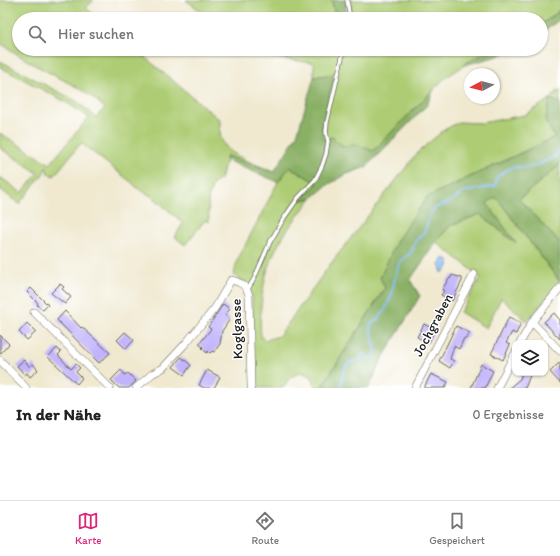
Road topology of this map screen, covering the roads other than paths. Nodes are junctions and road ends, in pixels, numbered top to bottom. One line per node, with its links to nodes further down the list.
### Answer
1 (347, 0): 2 (lane)
2 (349, 12)
3 (342, 56): 6 (lane)
4 (474, 274): 17 (street, Jochgraben)
5 (560, 288): 8 (street)
6 (248, 289): 15 (street, Koglgasse); 16 (street, Koglgasse)
7 (34, 312): 14 (street)
8 (532, 322): 9 (street); 10 (street)
9 (522, 340)
10 (560, 351)
11 (512, 359): 18 (street)
12 (0, 360): 13 (street)
13 (26, 388)
14 (110, 388)
15 (136, 388)
16 (250, 388)
17 (415, 388)
18 (497, 388)

